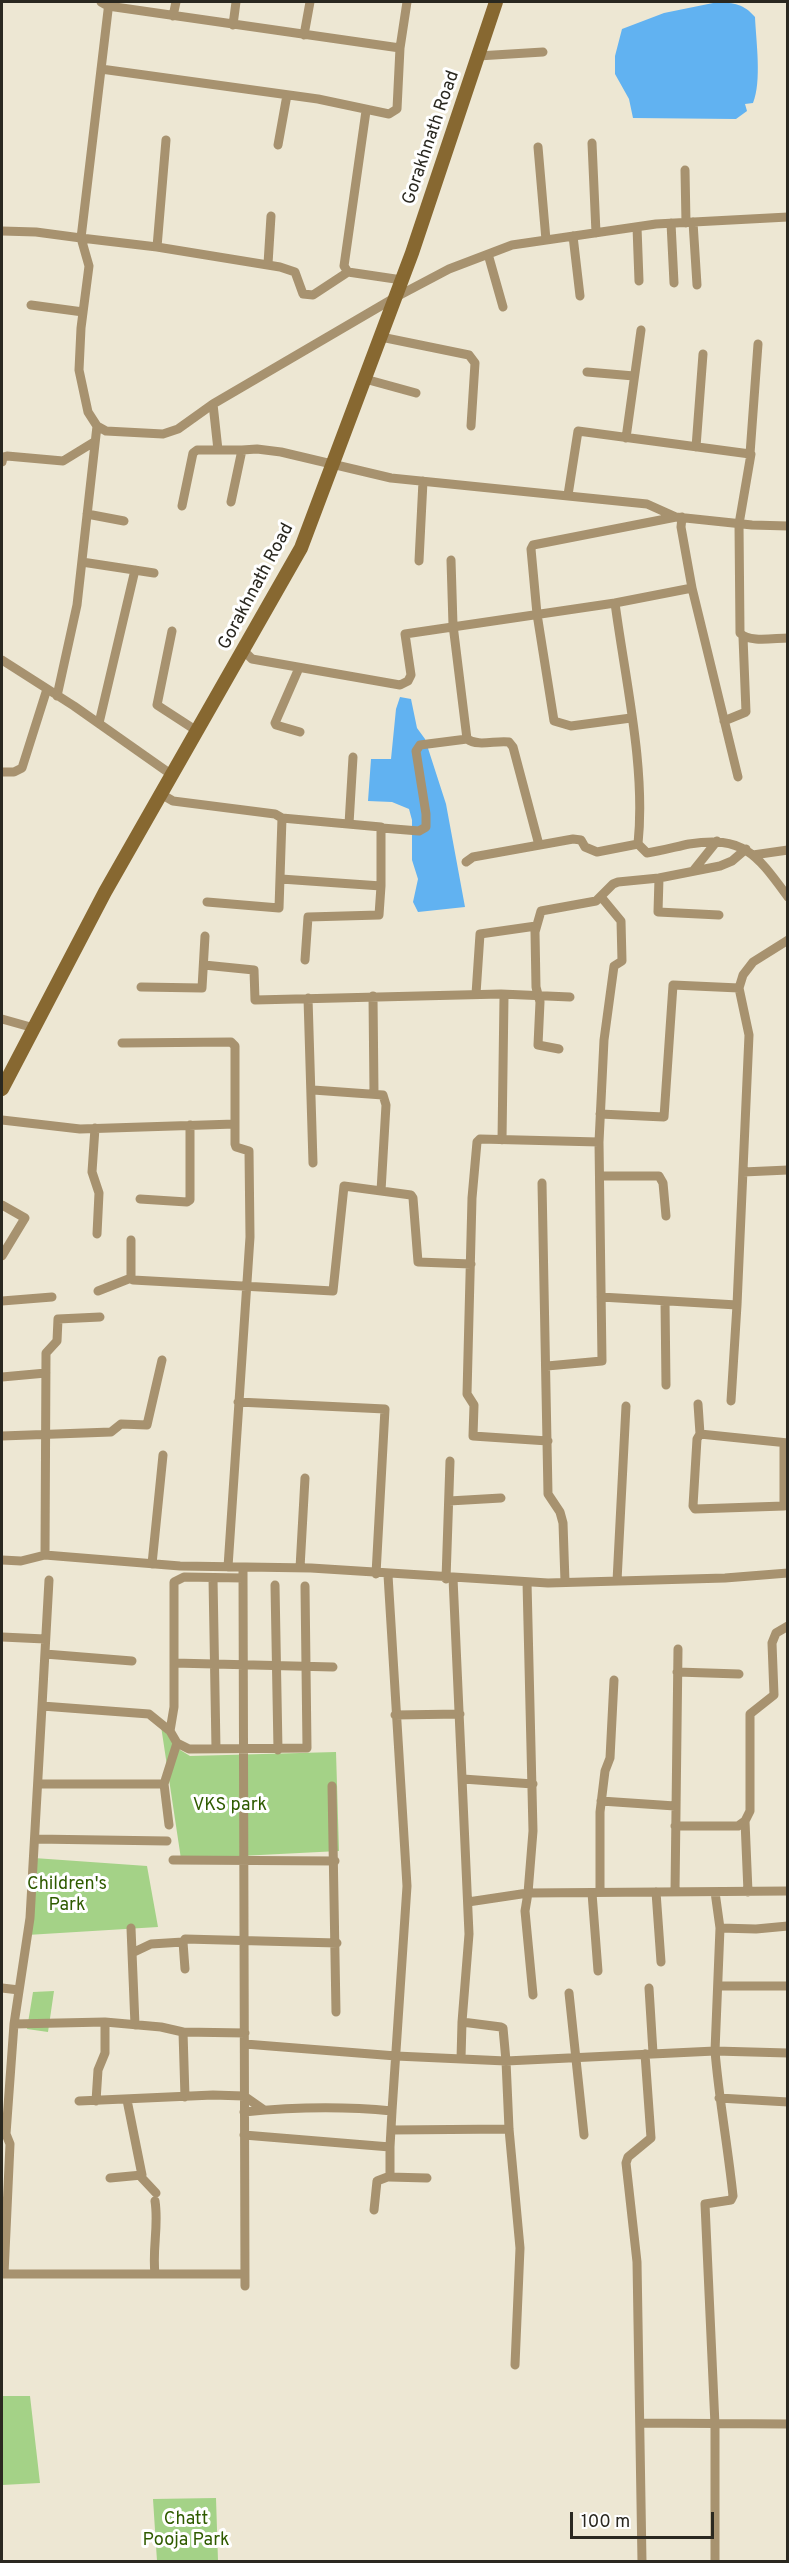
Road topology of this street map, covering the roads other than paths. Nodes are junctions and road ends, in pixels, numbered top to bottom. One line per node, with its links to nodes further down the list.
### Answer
1 (176, 2): 7 (street)
2 (236, 2): 8 (street)
3 (310, 2): 9 (street)
4 (407, 2): 10 (street)
5 (495, 2): 12 (main road, Gorakhnath Road)
6 (106, 3): 7 (street); 13 (street)
7 (173, 16): 8 (street)
8 (233, 25): 9 (street)
9 (304, 35): 10 (street)
10 (400, 48): 15 (street)
11 (543, 52): 12 (street)
12 (478, 56): 35 (main road, Gorakhnath Road)
13 (101, 69): 14 (street); 29 (street)
14 (287, 95): 15 (street); 18 (street)
15 (366, 111): 34 (street)
16 (166, 140): 31 (street)
17 (592, 143): 27 (street)
18 (278, 145)
19 (538, 147): 30 (street)
20 (685, 170): 23 (street)
21 (271, 216): 33 (street)
22 (788, 217): 23 (street)
23 (690, 223): 24 (street); 38 (street)
24 (672, 224): 25 (street); 37 (street)
25 (638, 227): 27 (street); 36 (street)
26 (2, 231): 29 (street)
27 (596, 233): 28 (street)
28 (573, 236): 30 (street); 39 (street)
29 (81, 238): 31 (street); 43 (street)
30 (546, 240): 32 (street)
31 (157, 247): 33 (street)
32 (488, 254): 40 (street); 42 (street)
33 (268, 264): 34 (street)
34 (348, 272): 35 (street)
35 (402, 280): 40 (main road, Gorakhnath Road)
36 (639, 281)
37 (674, 283)
38 (697, 285)
39 (580, 296)
40 (396, 297): 45 (main road, Gorakhnath Road); 52 (street)
41 (31, 305): 43 (street)
42 (503, 307)
43 (83, 312): 53 (street)
44 (641, 330): 49 (street)
45 (381, 336): 50 (main road, Gorakhnath Road); 54 (street)
46 (758, 344): 60 (street)
47 (703, 354): 57 (street)
48 (587, 372): 49 (street)
49 (634, 376): 55 (street)
50 (365, 379): 51 (street); 62 (main road, Gorakhnath Road)
51 (416, 393)
52 (213, 404): 53 (street); 58 (street)
53 (97, 426): 56 (street)
54 (471, 426)
55 (626, 438): 57 (street); 64 (street)
56 (94, 442): 61 (street); 67 (street)
57 (696, 447): 60 (street)
58 (218, 450): 59 (street); 66 (street)
59 (242, 450): 62 (street); 65 (street)
60 (751, 454): 70 (street)
61 (2, 459)
62 (333, 463): 63 (street); 84 (main road, Gorakhnath Road)
63 (423, 481): 64 (street); 73 (street)
64 (568, 495): 68 (street)
65 (231, 502)
66 (182, 506)
67 (87, 514): 69 (street); 74 (street)
68 (679, 517): 70 (street); 77 (street); 79 (street)
69 (124, 521)
70 (739, 524): 71 (street); 82 (street)
71 (788, 526)
72 (451, 560): 80 (street)
73 (419, 561)
74 (82, 562): 75 (street); 88 (street)
75 (135, 570): 76 (street); 91 (street)
76 (154, 573)
77 (692, 588): 78 (street); 90 (street)
78 (615, 603): 79 (street); 89 (street)
79 (537, 614): 80 (street); 89 (street)
80 (453, 626): 86 (street); 94 (street)
81 (172, 631): 92 (street)
82 (743, 637): 83 (street); 90 (street)
83 (788, 638)
84 (243, 650): 86 (street); 92 (main road, Gorakhnath Road)
85 (2, 660): 87 (street)
86 (299, 668): 93 (street)
87 (47, 689): 88 (street); 96 (street)
88 (57, 696): 91 (street)
89 (631, 718): 104 (street)
90 (724, 721): 98 (street)
91 (99, 723): 97 (street)
92 (197, 731): 97 (main road, Gorakhnath Road)
93 (300, 732)
94 (467, 739): 102 (street); 105 (street)
95 (353, 757): 101 (street)
96 (2, 772)
97 (172, 775): 99 (main road, Gorakhnath Road)
98 (738, 777)
99 (161, 794): 100 (street); 131 (main road, Gorakhnath Road)
100 (282, 818): 101 (street); 111 (street)
101 (349, 824): 102 (street)
102 (382, 828): 112 (street)
103 (717, 841): 104 (street); 107 (street); 109 (street)
104 (638, 844): 105 (street)
105 (539, 845): 108 (street)
106 (788, 850): 107 (street)
107 (749, 852): 109 (street); 113 (street)
108 (466, 862)
109 (693, 871): 110 (street)
110 (660, 878): 114 (street); 116 (street)
111 (281, 879): 112 (street); 115 (street)
112 (381, 886): 120 (street)
113 (788, 897)
114 (602, 898): 117 (street); 137 (street)
115 (207, 902)
116 (719, 915)
117 (536, 926): 124 (street); 126 (street)
118 (205, 936): 121 (street)
119 (788, 940): 123 (street)
120 (305, 960)
121 (204, 965): 122 (street); 129 (street)
122 (141, 987)
123 (739, 988): 137 (street); 146 (street)
124 (476, 994): 125 (street); 127 (street)
125 (501, 994): 126 (street); 142 (street)
126 (538, 994): 128 (street); 133 (street)
127 (373, 996): 129 (street); 136 (street)
128 (570, 997)
129 (308, 998): 135 (street)
130 (2, 1019): 131 (street)
131 (34, 1028): 134 (main road, Gorakhnath Road)
132 (122, 1043): 139 (street)
133 (559, 1049)
134 (2, 1089)
135 (313, 1090): 136 (street); 144 (street)
136 (374, 1093): 149 (street)
137 (600, 1114): 143 (street)
138 (2, 1120): 141 (street)
139 (235, 1124): 140 (street); 158 (street)
140 (190, 1125): 141 (street); 150 (street)
141 (95, 1128): 153 (street)
142 (502, 1140): 143 (street); 156 (street)
143 (599, 1142): 147 (street)
144 (314, 1163)
145 (788, 1170): 146 (street)
146 (743, 1172): 164 (street)
147 (600, 1176): 152 (street); 161 (street)
148 (542, 1183): 167 (street)
149 (381, 1191): 156 (street); 158 (street)
150 (140, 1199)
151 (2, 1205): 155 (street)
152 (666, 1216)
153 (98, 1234)
154 (131, 1240): 157 (street)
155 (2, 1256)
156 (471, 1264): 178 (street)
157 (131, 1278): 158 (street); 159 (street)
158 (247, 1287): 172 (street)
159 (98, 1291)
160 (52, 1297): 162 (street)
161 (601, 1297): 163 (street); 167 (street)
162 (2, 1301)
163 (665, 1301): 164 (street); 170 (street)
164 (737, 1305): 171 (street)
165 (100, 1317): 168 (street)
166 (162, 1360): 176 (street)
167 (547, 1366): 178 (street)
168 (46, 1373): 169 (street); 176 (street)
169 (2, 1377)
170 (666, 1385)
171 (731, 1401)
172 (238, 1402): 188 (street); 192 (street)
173 (698, 1404): 175 (street)
174 (626, 1406): 198 (street)
175 (699, 1434): 179 (street); 179 (street)
176 (46, 1435): 177 (street); 185 (street)
177 (2, 1436)
178 (548, 1441): 200 (street)
179 (786, 1443)
180 (163, 1455): 187 (street)
181 (450, 1461): 184 (street)
182 (304, 1478): 190 (street)
183 (501, 1498): 184 (street)
184 (449, 1501): 196 (street)
185 (45, 1555): 186 (street); 187 (street)
186 (2, 1560)
187 (152, 1564): 188 (street)
188 (228, 1567): 189 (street)
189 (243, 1568): 190 (street); 195 (street)
190 (300, 1568): 192 (street)
191 (788, 1573): 198 (street)
192 (376, 1574): 193 (street)
193 (388, 1575): 196 (street); 220 (street)
194 (213, 1578): 195 (street); 209 (street); 210 (street)
195 (243, 1578): 211 (street)
196 (450, 1578): 199 (street); 219 (street)
197 (49, 1580): 205 (street)
198 (617, 1581): 200 (street)
199 (527, 1582): 200 (street); 229 (street)
200 (565, 1582)
201 (275, 1585): 212 (street)
202 (305, 1586): 213 (street)
203 (788, 1626): 233 (street)
204 (2, 1637): 205 (street)
205 (45, 1639): 207 (street)
206 (678, 1649): 215 (street)
207 (45, 1654): 208 (street); 218 (street)
208 (132, 1661)
209 (174, 1663): 210 (street); 221 (street)
210 (214, 1664): 211 (street); 223 (street)
211 (244, 1664): 212 (street); 224 (street)
212 (277, 1666): 213 (street); 225 (street)
213 (308, 1666): 214 (street); 225 (street)
214 (333, 1667)
215 (678, 1672): 216 (street); 232 (street)
216 (739, 1674)
217 (614, 1680): 231 (street)
218 (42, 1706): 221 (street); 227 (street)
219 (460, 1714): 220 (street); 226 (street)
220 (395, 1715): 277 (street)
221 (170, 1731): 222 (street)
222 (177, 1743): 223 (street); 228 (street)
223 (216, 1749): 224 (street)
224 (244, 1750): 225 (street); 239 (street)
225 (278, 1750)
226 (463, 1779): 229 (street); 248 (street)
227 (38, 1784): 228 (street); 236 (street)
228 (164, 1784): 234 (street)
229 (533, 1784): 246 (street)
230 (333, 1786): 240 (street)
231 (601, 1801): 232 (street); 247 (street)
232 (675, 1806): 235 (street)
233 (745, 1821): 235 (street); 245 (street)
234 (169, 1825)
235 (675, 1826): 243 (street)
236 (35, 1839): 237 (street); 263 (street)
237 (167, 1841)
238 (173, 1860): 239 (street)
239 (244, 1861): 240 (street); 252 (street)
240 (335, 1861): 254 (street)
241 (788, 1891): 245 (street)
242 (656, 1892): 243 (street); 247 (street); 256 (street)
243 (675, 1892): 244 (street)
244 (715, 1892): 245 (street); 251 (street)
245 (748, 1892)
246 (528, 1893): 247 (street); 248 (street); 265 (street)
247 (596, 1893): 258 (street)
248 (468, 1902): 268 (street)
249 (788, 1926): 251 (street)
250 (131, 1928): 255 (street)
251 (720, 1928): 259 (street)
252 (245, 1940): 253 (street); 254 (street); 272 (street)
253 (183, 1942): 255 (street); 257 (street)
254 (337, 1943): 266 (street)
255 (132, 1953): 270 (street)
256 (661, 1962)
257 (185, 1969)
258 (598, 1971)
259 (718, 1986): 260 (street); 274 (street)
260 (788, 1986)
261 (2, 1988): 263 (street)
262 (649, 1988): 276 (street)
263 (19, 1990): 269 (street)
264 (569, 1993): 279 (street)
265 (533, 1995)
266 (336, 2012)
267 (105, 2022): 269 (street); 270 (street); 286 (street)
268 (462, 2022): 278 (street); 280 (street)
269 (14, 2025): 293 (street)
270 (135, 2025): 271 (street)
271 (183, 2032): 272 (street); 282 (street)
272 (245, 2033): 273 (street)
273 (245, 2044): 277 (street); 281 (street)
274 (716, 2051): 275 (street); 276 (street); 283 (street)
275 (788, 2053)
276 (649, 2054): 279 (street); 309 (street)
277 (396, 2056): 278 (street); 289 (street)
278 (461, 2059): 280 (street)
279 (577, 2059): 280 (street); 295 (street)
280 (506, 2061): 291 (street)
281 (244, 2096): 282 (street); 288 (street); 290 (street)
282 (185, 2097): 284 (street)
283 (719, 2098): 287 (street); 311 (street)
284 (127, 2100): 286 (street); 297 (street)
285 (79, 2101): 286 (street)
286 (96, 2101)
287 (788, 2102)
288 (264, 2110): 289 (street); 290 (street)
289 (392, 2111): 292 (street)
290 (244, 2112): 294 (street)
291 (509, 2129): 292 (street); 308 (street)
292 (392, 2130): 296 (street)
293 (4, 2134): 302 (street)
294 (244, 2135): 296 (street); 305 (street)
295 (584, 2135)
296 (390, 2147): 298 (street)
297 (141, 2177): 299 (street); 304 (street)
298 (389, 2177): 300 (street); 301 (street)
299 (110, 2178)
300 (427, 2178)
301 (374, 2210)
302 (3, 2274): 303 (street)
303 (25, 2274): 304 (street); 306 (street)
304 (155, 2274): 305 (street)
305 (245, 2274): 307 (street)
306 (26, 2285)
307 (245, 2286)
308 (514, 2365)
309 (640, 2423): 311 (street); 312 (street)
310 (788, 2424): 311 (street)
311 (715, 2425): 313 (street)
312 (642, 2562)
313 (715, 2562)

